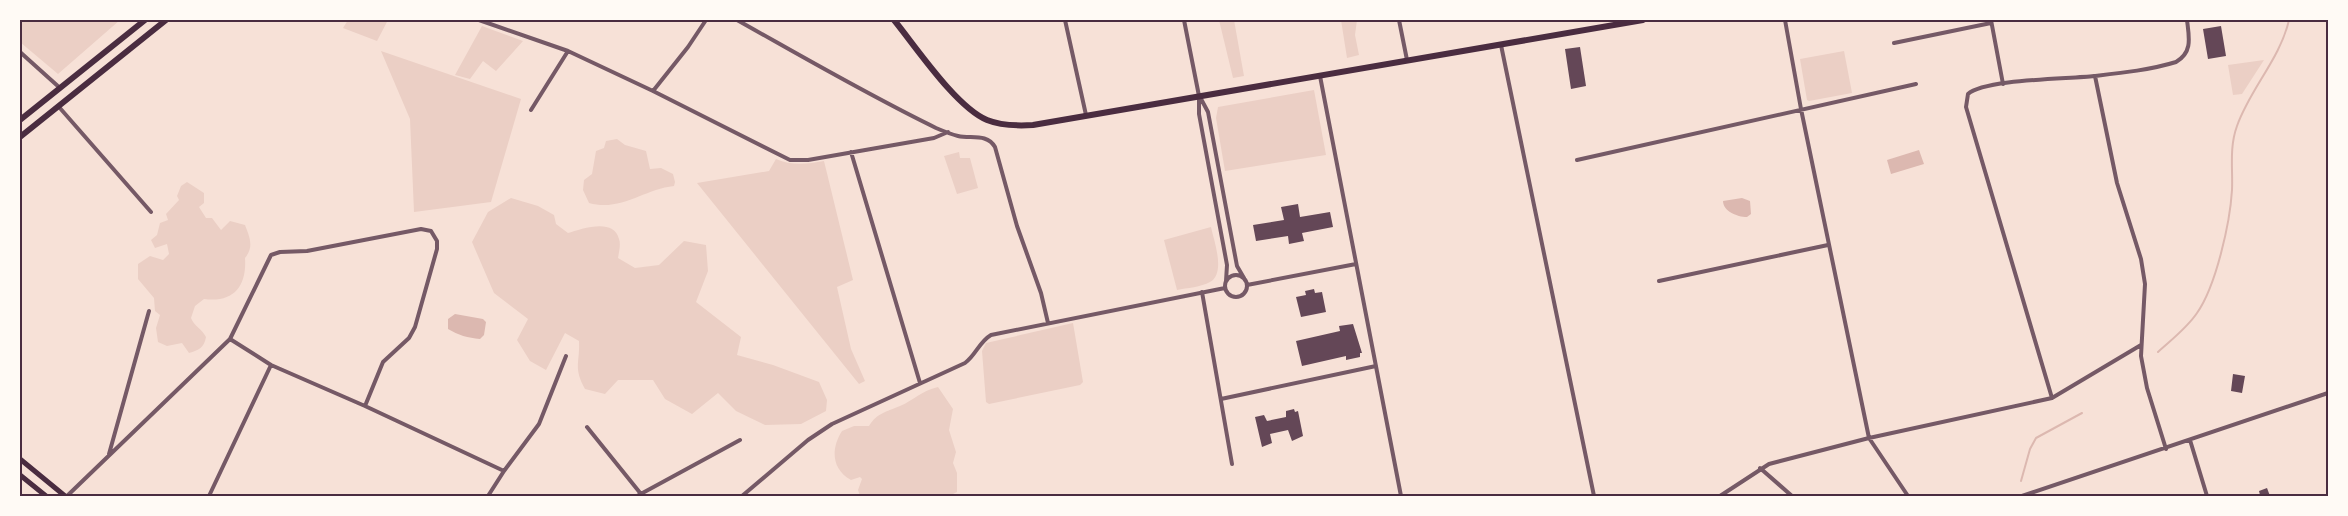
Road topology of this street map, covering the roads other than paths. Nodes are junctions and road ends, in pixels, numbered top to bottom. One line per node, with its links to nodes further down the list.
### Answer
1 (145, 20): 23 (main road)
2 (166, 20): 26 (main road)
3 (479, 20): 16 (street)
4 (706, 20): 24 (street)
5 (737, 20): 31 (street)
6 (894, 20): 29 (main road)
7 (1065, 20): 29 (street)
8 (1184, 20): 25 (street)
9 (1399, 20): 18 (street)
10 (1643, 20): 15 (main road)
11 (1785, 20): 27 (street)
12 (2187, 20): 20 (street)
13 (1991, 21): 14 (street); 22 (street)
14 (1894, 43)
15 (1500, 44): 18 (main road); 74 (street)
16 (568, 51): 24 (street); 28 (street)
17 (20, 52): 23 (street)
18 (1407, 60): 19 (main road)
19 (1319, 75): 25 (main road); 37 (street)
20 (2095, 76): 22 (street); 47 (street)
21 (1916, 84): 27 (street)
22 (2003, 84): 53 (street)
23 (60, 87): 30 (main road)
24 (653, 91): 33 (street)
25 (1199, 96): 29 (main road); 38 (street); 40 (street)
26 (58, 106): 32 (main road); 35 (street)
27 (1801, 109): 34 (street); 36 (street)
28 (531, 110)
29 (1086, 115)
30 (20, 120)
31 (948, 132): 33 (street); 45 (street)
32 (20, 137)
33 (851, 152): 51 (street)
34 (1576, 160)
35 (152, 212)
36 (1828, 245): 39 (street); 57 (street)
37 (1356, 264): 41 (street); 50 (street)
38 (1244, 278): 40 (street); 41 (street)
39 (1659, 280)
40 (1226, 281): 42 (street)
41 (1247, 285): 42 (street)
42 (1225, 288): 43 (street)
43 (1202, 292): 45 (street); 54 (street)
44 (149, 311): 61 (street)
45 (1048, 323): 51 (street)
46 (230, 339): 49 (street); 55 (street); 61 (street)
47 (2141, 345): 53 (street); 60 (street)
48 (566, 356): 65 (street)
49 (271, 365): 55 (street); 70 (street)
50 (1376, 366): 54 (street); 73 (street)
51 (920, 383): 72 (street)
52 (2328, 393): 59 (street)
53 (2052, 398): 57 (street)
54 (1221, 399): 63 (street)
55 (366, 406): 65 (street)
56 (587, 427): 67 (street)
57 (1869, 438): 64 (street); 77 (street)
58 (740, 440): 67 (street)
59 (2190, 440): 60 (street); 79 (street)
60 (2166, 449): 78 (street)
61 (109, 454): 69 (street)
62 (20, 459): 69 (main road)
63 (1232, 464)
64 (1760, 468): 75 (street); 76 (street)
65 (504, 471): 71 (street)
66 (20, 475): 68 (main road)
67 (639, 495)
68 (46, 496)
69 (66, 496)
70 (209, 496)
71 (488, 496)
72 (742, 496)
73 (1401, 496)
74 (1594, 496)
75 (1720, 496)
76 (1792, 496)
77 (1908, 496)
78 (2022, 496)
79 (2207, 496)

